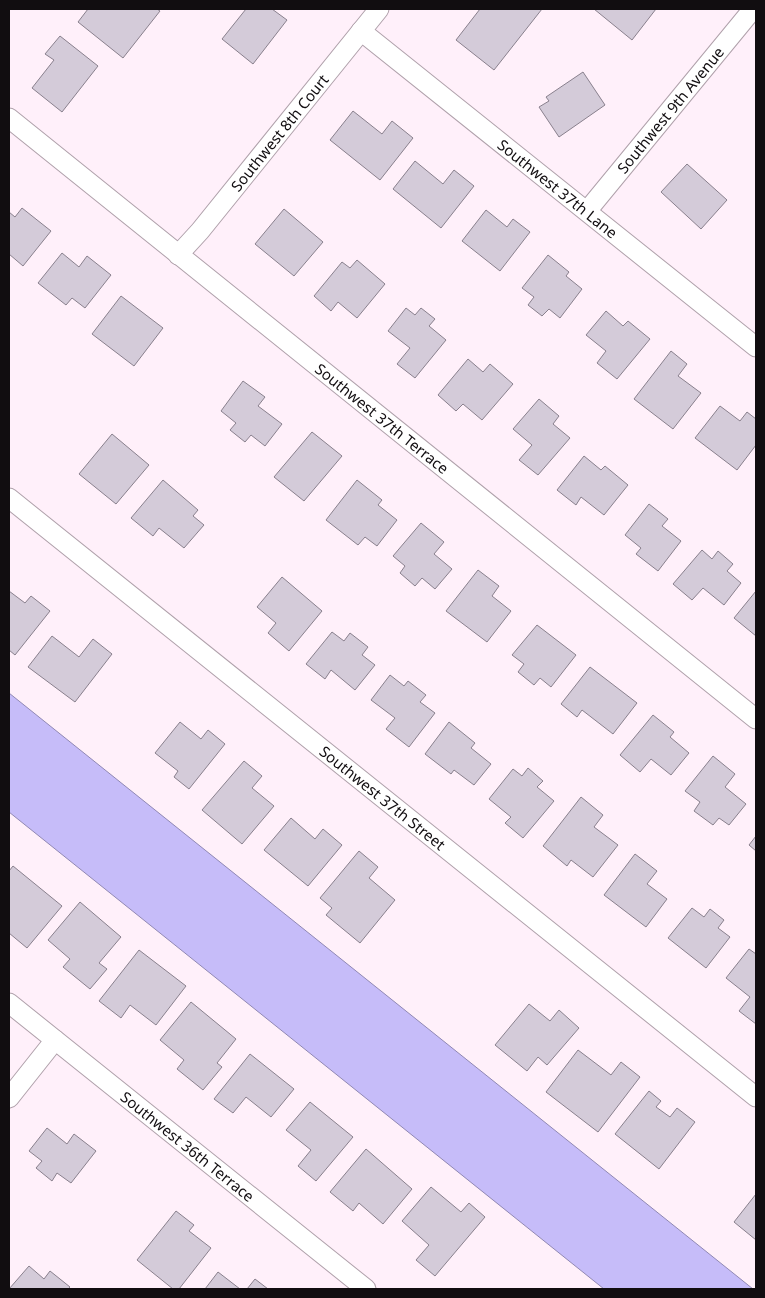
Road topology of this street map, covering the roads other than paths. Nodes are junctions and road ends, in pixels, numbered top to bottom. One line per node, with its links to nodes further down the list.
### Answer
1 (379, 9): 3 (street, Southwest 8th Court)
2 (753, 9): 5 (street, Southwest 9th Avenue)
3 (361, 31): 5 (street, Southwest 37th Lane); 6 (street, Southwest 8th Court)
4 (9, 118): 6 (street, Southwest 37th Terrace)
5 (587, 212): 7 (street, Southwest 37th Lane)
6 (178, 255): 9 (street, Southwest 37th Terrace)
7 (756, 347)
8 (9, 498): 13 (street, Southwest 37th Street)
9 (756, 719)
10 (9, 1003): 11 (street, Southwest 36th Terrace)
11 (55, 1040): 12 (street); 14 (street, Southwest 36th Terrace)
12 (9, 1098)
13 (756, 1098)
14 (366, 1289)

